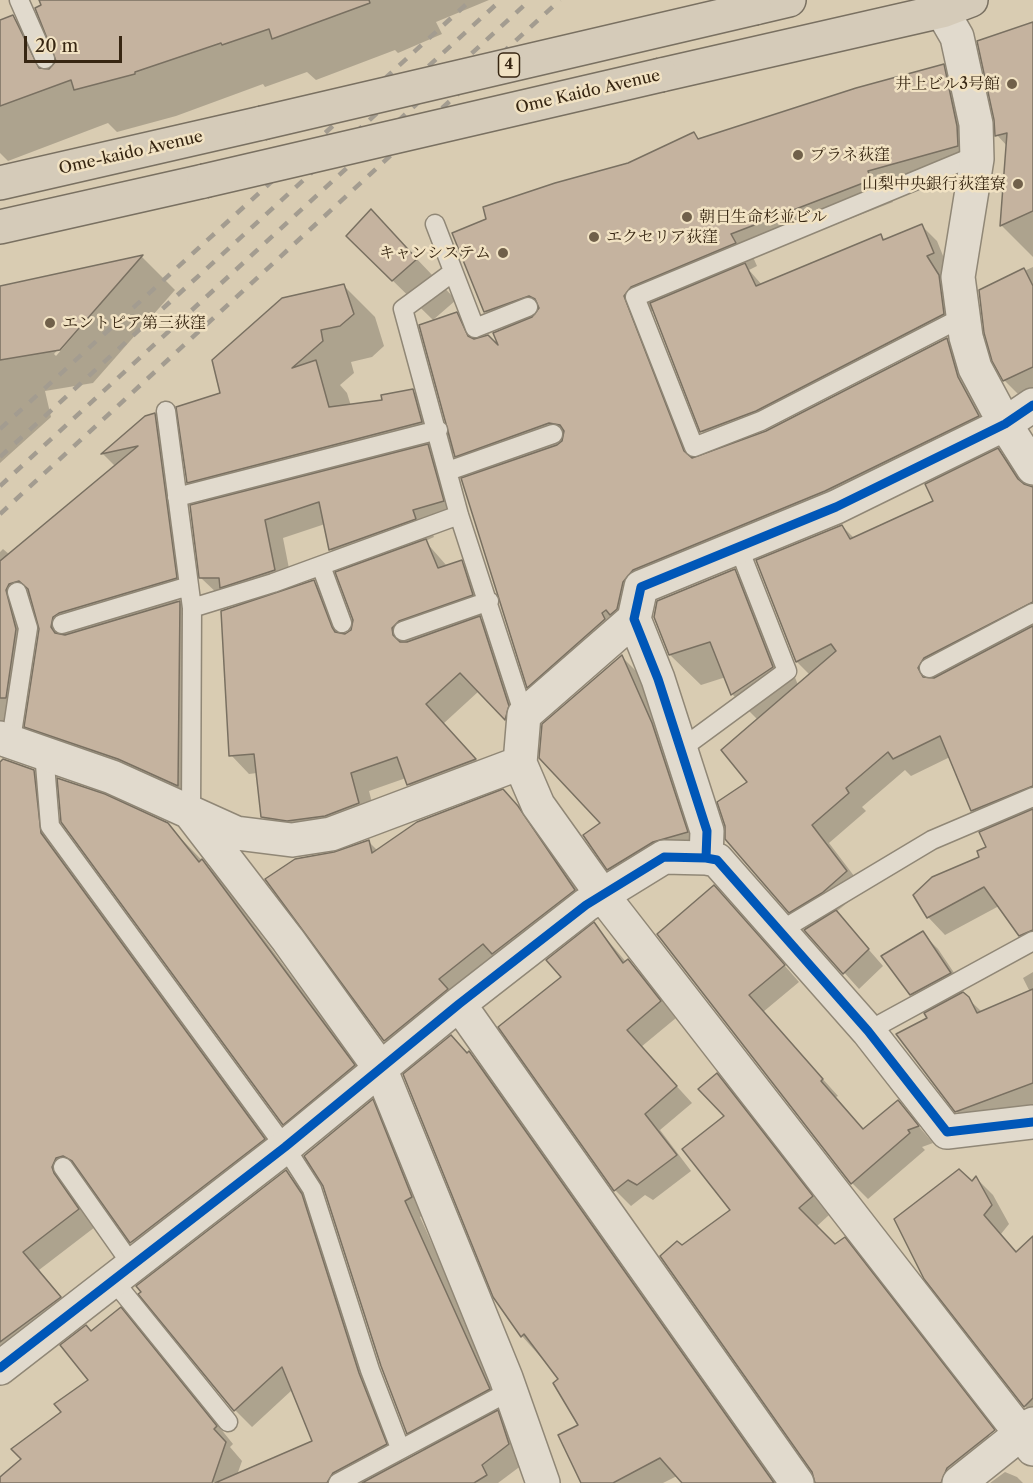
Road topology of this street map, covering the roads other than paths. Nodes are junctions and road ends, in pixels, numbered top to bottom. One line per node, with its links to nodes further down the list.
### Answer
1 (19, 0): 4 (lane)
2 (789, 0): 6 (main road, Ome-kaido Avenue / 4, bridge)
3 (957, 5): 5 (street); 8 (main road, Ome Kaido Avenue, bridge)
4 (45, 59)
5 (977, 155): 11 (street); 11 (lane)
6 (0, 183)
7 (435, 224): 9 (lane)
8 (0, 227)
9 (453, 272): 10 (lane); 15 (lane)
10 (528, 307)
11 (963, 317): 14 (street)
12 (1033, 405): 14 (street)
13 (166, 411): 19 (lane)
14 (1005, 424): 17 (street); 21 (street)
15 (438, 430): 18 (lane); 19 (lane)
16 (553, 434): 18 (lane)
17 (1033, 468)
18 (448, 471): 20 (lane)
19 (177, 497): 23 (lane)
20 (459, 515): 22 (lane); 25 (lane)
21 (738, 546): 28 (street); 35 (lane)
22 (321, 566): 26 (lane); 29 (lane)
23 (189, 586): 26 (lane); 30 (lane)
24 (17, 592): 34 (lane)
25 (489, 601): 31 (lane); 33 (lane)
26 (192, 608): 39 (lane)
27 (1033, 613): 32 (lane)
28 (634, 619): 33 (street); 35 (street)
29 (342, 623)
30 (62, 624)
31 (403, 632)
32 (929, 668)
33 (524, 715): 37 (street)
34 (6, 739): 36 (street)
35 (681, 749): 40 (street)
36 (44, 752): 39 (street); 48 (lane)
37 (520, 763): 39 (street); 41 (street)
38 (1033, 797): 42 (lane)
39 (191, 814): 46 (street)
40 (706, 858): 41 (street); 42 (street)
41 (603, 896): 44 (street); 54 (street)
42 (780, 931): 45 (street)
43 (1033, 941): 45 (lane)
44 (459, 1004): 46 (street); 58 (street)
45 (868, 1031): 47 (street)
46 (380, 1068): 48 (street); 52 (street)
47 (1033, 1122)
48 (285, 1147): 50 (street); 55 (lane)
49 (63, 1167): 50 (lane)
50 (123, 1272): 51 (street); 53 (lane)
51 (0, 1367)
52 (510, 1391): 55 (lane); 57 (street)
53 (228, 1422)
54 (1029, 1436): 59 (street)
55 (400, 1448): 56 (lane)
56 (338, 1483)
57 (543, 1483)
58 (797, 1483)
59 (959, 1483)

